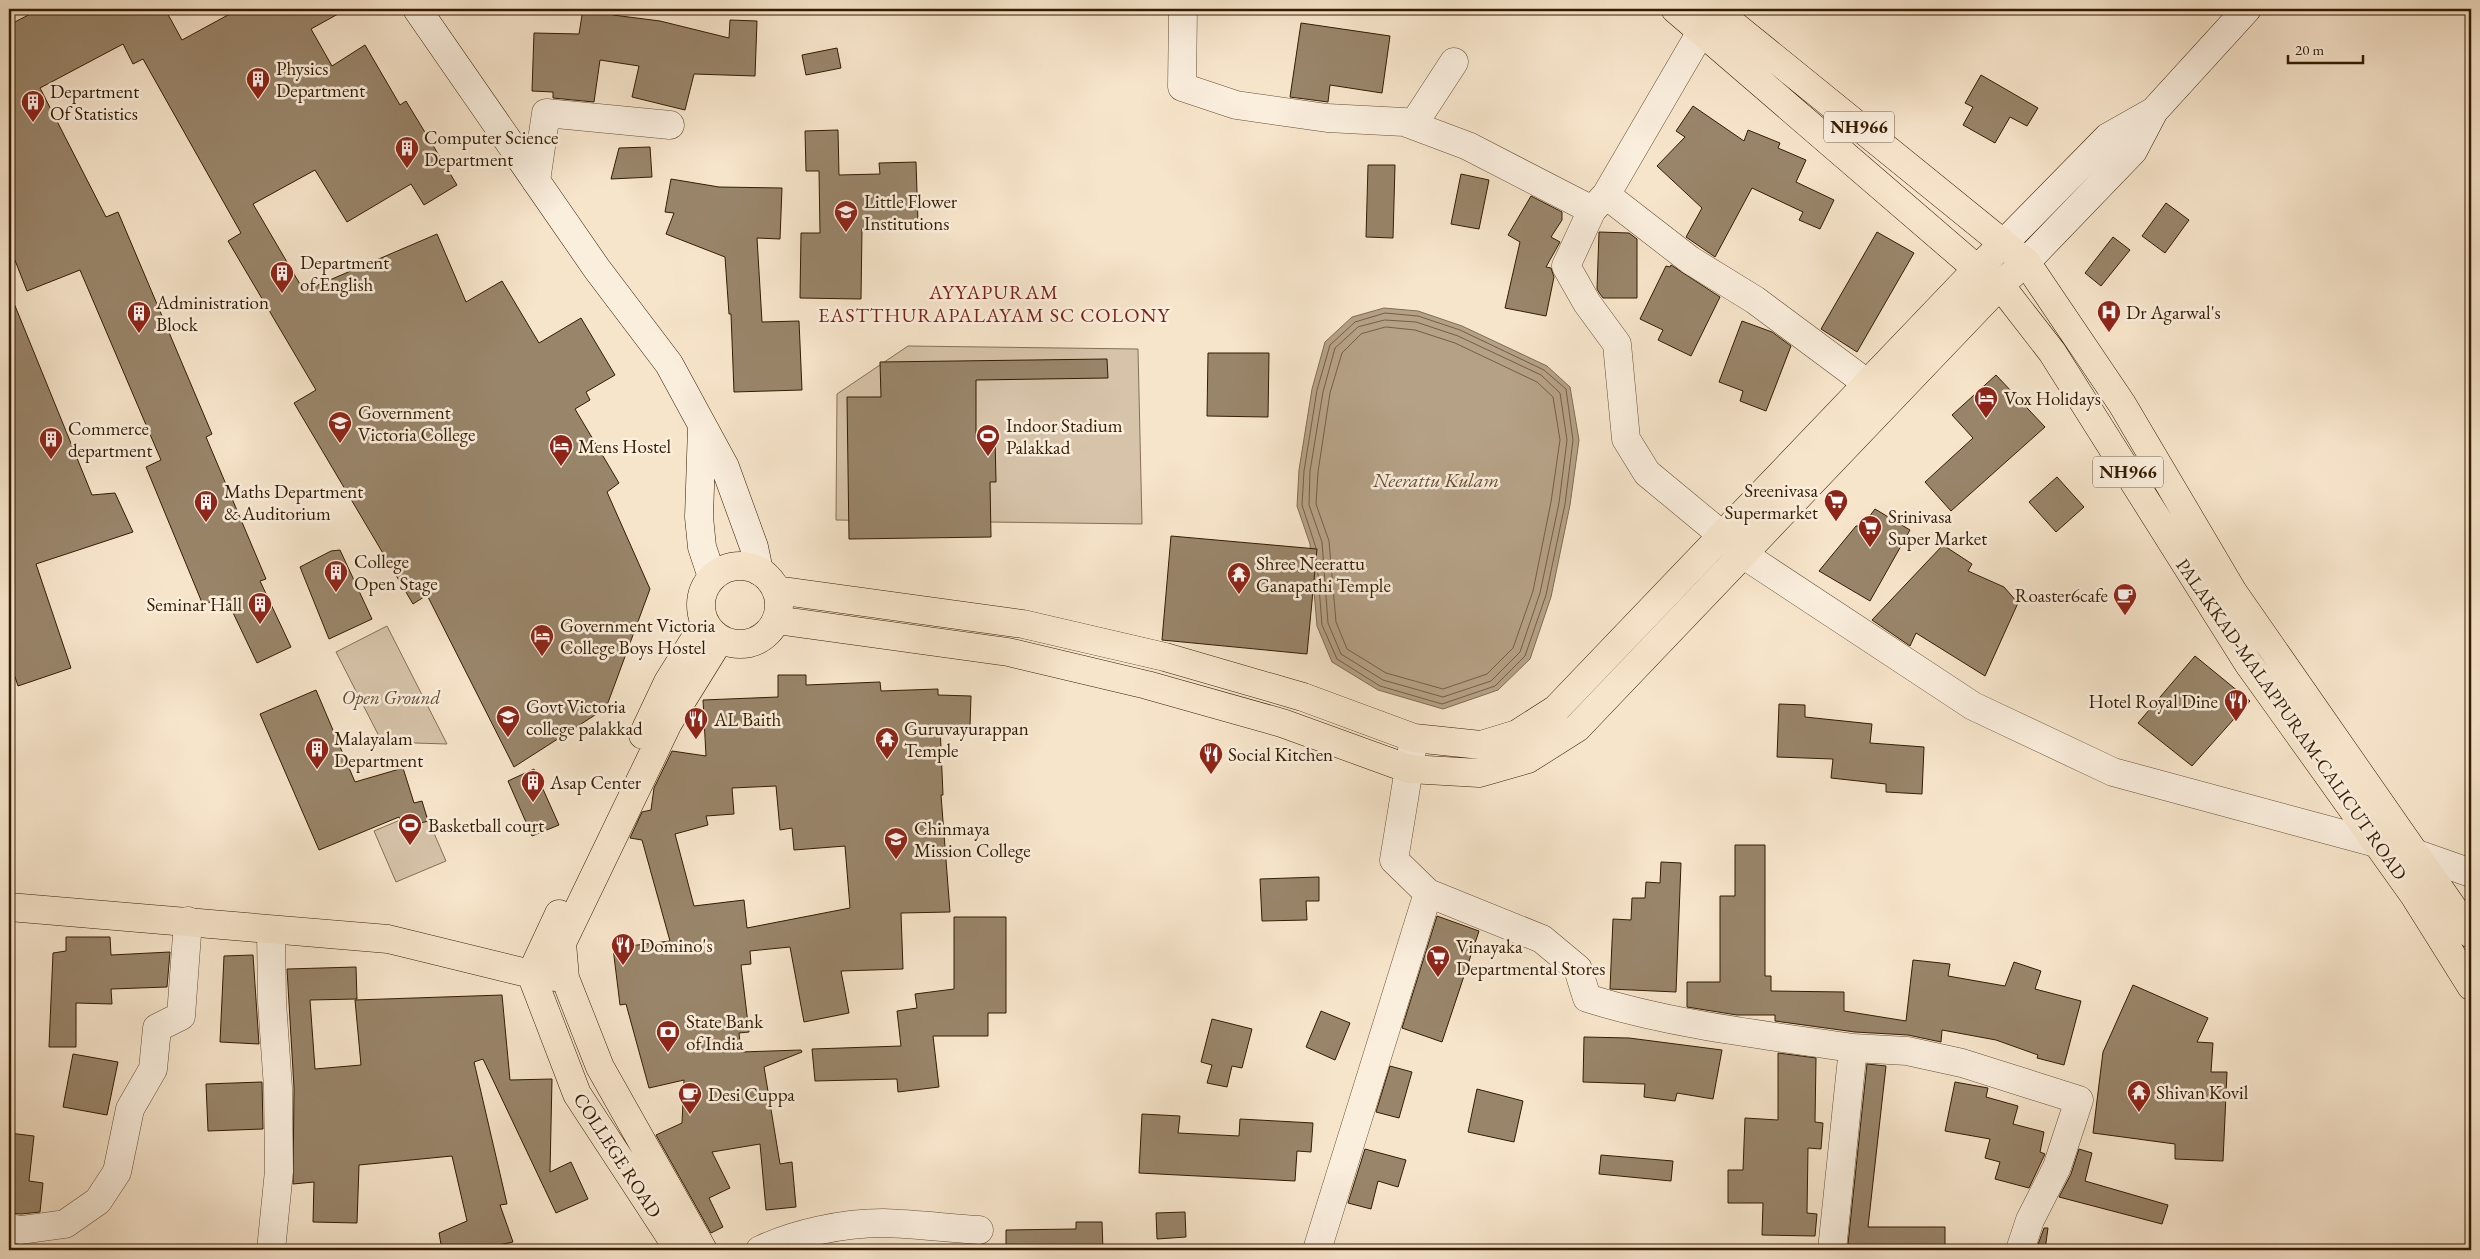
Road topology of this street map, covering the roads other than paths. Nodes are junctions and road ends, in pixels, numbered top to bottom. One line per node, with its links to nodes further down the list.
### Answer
1 (417, 9): 11 (street)
2 (1183, 9): 10 (street)
3 (1675, 9): 6 (main road, PALAKKAD-MALAPPURAM-CALICUT ROAD / NH966)
4 (1715, 9): 13 (main road, PALAKKAD-MALAPPURAM-CALICUT ROAD / NH966)
5 (2247, 9): 8 (street)
6 (1701, 32): 12 (street); 15 (main road, PALAKKAD-MALAPPURAM-CALICUT ROAD / NH966)
7 (1454, 62): 10 (street)
8 (2154, 111): 13 (street); 14 (street)
9 (670, 125): 11 (street)
10 (1413, 125): 12 (street)
11 (536, 181): 18 (street)
12 (1599, 202): 17 (street); 19 (street)
13 (2003, 244): 14 (main road, PALAKKAD-MALAPPURAM-CALICUT ROAD / NH966); 15 (main road)
14 (2026, 262): 16 (main road); 28 (main road, PALAKKAD-MALAPPURAM-CALICUT ROAD / NH966)
15 (1977, 269): 16 (main road, PALAKKAD-MALAPPURAM-CALICUT ROAD / NH966); 17 (main road)
16 (2000, 285): 20 (main road); 27 (main road, PALAKKAD-MALAPPURAM-CALICUT ROAD / NH966)
17 (1868, 384): 19 (main road)
18 (702, 425): 21 (street); 22 (street)
19 (1722, 535): 20 (street); 25 (main road)
20 (1744, 555): 26 (main road); 27 (street)
21 (712, 577): 22 (main road); 24 (main road)
22 (768, 581): 23 (main road); 25 (main road)
23 (776, 620): 24 (main road); 26 (main road)
24 (713, 631): 35 (main road); 36 (main road, COLLEGE ROAD)
25 (1414, 738): 26 (street)
26 (1409, 768): 30 (street)
27 (2376, 843): 28 (street); 37 (main road, PALAKKAD-MALAPPURAM-CALICUT ROAD / NH966)
28 (2417, 854): 29 (street); 34 (main road, PALAKKAD-MALAPPURAM-CALICUT ROAD / NH966)
29 (2471, 873)
30 (1428, 893): 38 (street); 45 (street)
31 (9, 906): 32 (main road)
32 (188, 921): 33 (main road); 39 (street)
33 (271, 930): 35 (main road); 41 (street)
34 (2471, 934)
35 (531, 974): 36 (main road); 42 (main road, COLLEGE ROAD)
36 (565, 978): 43 (main road, COLLEGE ROAD)
37 (2471, 986)
38 (1853, 1048): 46 (street); 47 (street)
39 (9, 1228)
40 (979, 1230): 44 (street)
41 (272, 1250)
42 (679, 1250)
43 (703, 1250)
44 (760, 1250)
45 (1317, 1250)
46 (1832, 1250)
47 (2020, 1250)

